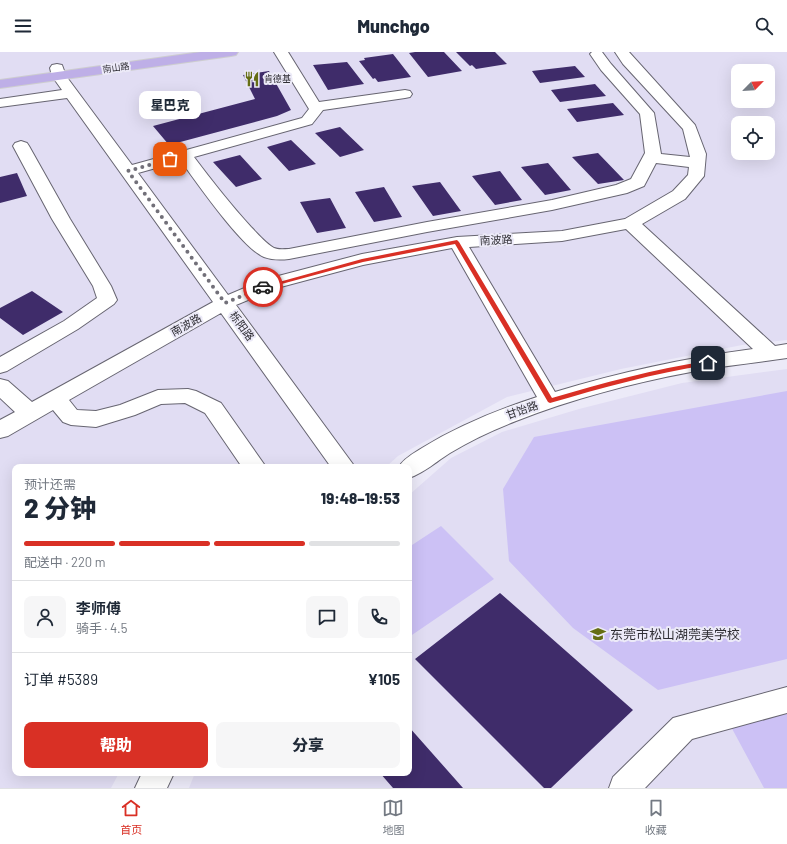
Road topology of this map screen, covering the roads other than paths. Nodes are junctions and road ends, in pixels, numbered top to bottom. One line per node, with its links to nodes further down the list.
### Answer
1 (174, 52): 6 (main road, 南山路)
2 (231, 52): 6 (main road, 南山路)
3 (281, 52): 12 (street)
4 (622, 52): 16 (street)
5 (597, 54): 14 (street)
6 (58, 72): 7 (main road, 南山路); 8 (main road, 南山路); 9 (street, 栎阳路)
7 (0, 76)
8 (0, 84)
9 (71, 92): 11 (street); 17 (street, 栎阳路)
10 (405, 94): 12 (street)
11 (0, 103)
12 (315, 107): 15 (street)
13 (21, 146): 22 (street)
14 (651, 153): 15 (street); 16 (street)
15 (184, 155): 17 (street)
16 (698, 158): 18 (street, 南波路)
17 (128, 171): 20 (street, 栎阳路)
18 (630, 223): 19 (street, 南波路); 21 (street)
19 (457, 242): 20 (street, 南波路); 25 (street)
20 (225, 303): 24 (street, 南波路); 29 (street, 栎阳路)
21 (779, 353): 25 (street, 甘饴路)
22 (0, 366)
23 (0, 386): 26 (street)
24 (56, 399): 26 (street, 南波路); 28 (street)
25 (550, 401): 30 (street, 甘饴路)
26 (30, 413): 27 (street, 南波路)
27 (0, 430)
28 (252, 464)
29 (341, 464)
30 (412, 467)
31 (787, 700): 34 (street)
32 (157, 776): 33 (street)
33 (150, 788)
34 (624, 788)

